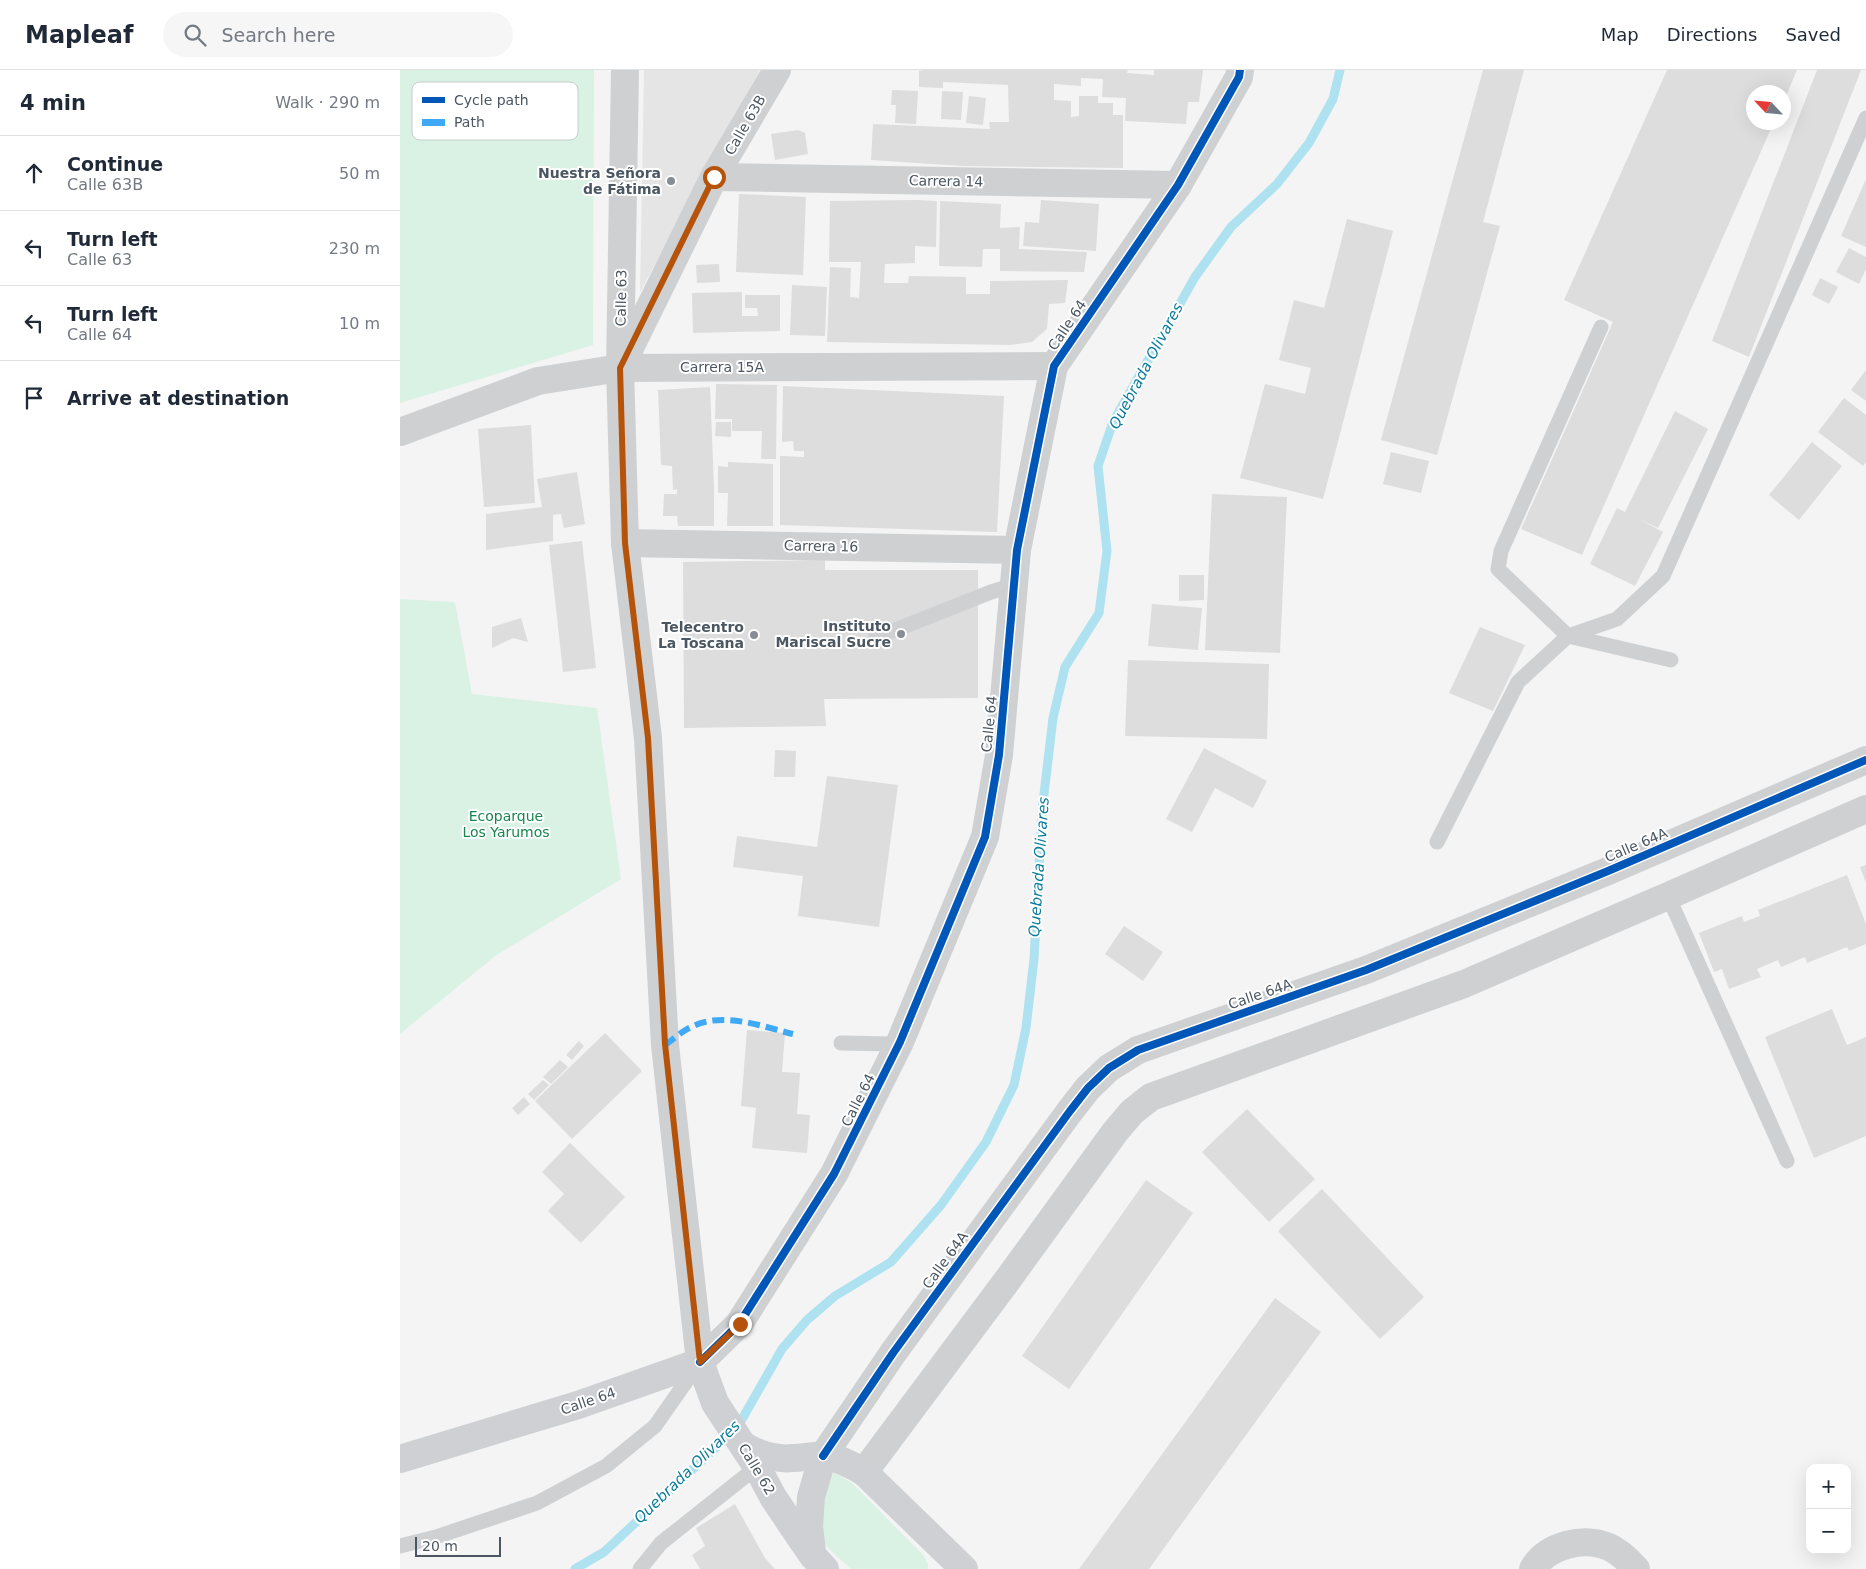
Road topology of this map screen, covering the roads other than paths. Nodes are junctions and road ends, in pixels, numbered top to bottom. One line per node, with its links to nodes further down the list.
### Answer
1 (625, 70): 9 (street, Calle 63)
2 (777, 70): 5 (street, Calle 63B)
3 (1240, 70): 6 (street, Calle 64)
4 (1866, 118): 14 (lane)
5 (714, 177): 6 (street, Carrera 14); 9 (street, Calle 63B)
6 (1178, 184): 8 (street, Calle 64)
7 (1601, 327): 14 (lane)
8 (1054, 366): 9 (street, Carrera 15A); 12 (street, Calle 64)
9 (620, 368): 10 (street, Carrera 15A); 11 (street, Calle 63)
10 (400, 432)
11 (625, 543): 12 (street, Carrera 16); 24 (street, Calle 63)
12 (1017, 550): 13 (street, Calle 64)
13 (1014, 585): 15 (lane); 21 (street, Calle 64)
14 (1568, 636): 16 (lane); 19 (lane)
15 (875, 638)
16 (1671, 660)
17 (1866, 760): 26 (street, Calle 64A)
18 (1866, 809): 20 (street)
19 (1437, 842)
20 (1668, 896): 23 (lane); 28 (street)
21 (900, 1042): 22 (lane); 24 (street, Calle 64)
22 (841, 1043)
23 (1787, 1161)
24 (700, 1362): 25 (main road, Calle 62); 27 (main road, Calle 64); 29 (lane)
25 (748, 1452): 26 (main road); 31 (main road, Calle 62); 32 (lane)
26 (823, 1456): 28 (main road); 31 (main road)
27 (400, 1459)
28 (864, 1472): 30 (main road)
29 (400, 1546)
30 (945, 1560): 33 (main road)
31 (819, 1562)
32 (640, 1569)
33 (964, 1569)
34 (1532, 1569): 35 (street)
35 (1636, 1569)

